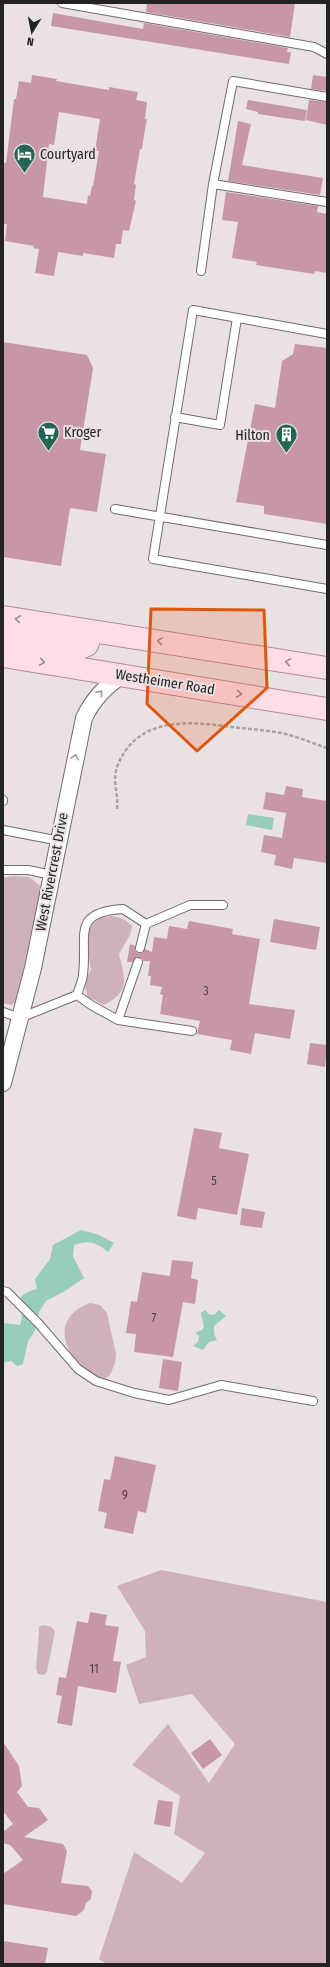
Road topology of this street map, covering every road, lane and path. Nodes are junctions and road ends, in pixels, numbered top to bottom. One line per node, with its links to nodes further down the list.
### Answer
1 (62, 3): 2 (lane)
2 (327, 54)
3 (327, 97): 4 (lane)
4 (213, 184): 5 (lane); 6 (lane)
5 (327, 202)
6 (201, 271)
7 (237, 318): 8 (lane); 9 (lane); 9 (lane)
8 (327, 334)
9 (175, 417): 11 (lane)
10 (115, 510): 11 (lane)
11 (159, 517): 12 (lane); 13 (lane)
12 (327, 544)
13 (327, 588)
14 (3, 617): 15 (main road, one-way to 14)
15 (92, 631): 16 (main road); 18 (main road, one-way to 15)
16 (3, 638)
17 (3, 656): 19 (main road, Westheimer Road, one-way to 19)
18 (327, 668)
19 (123, 675): 20 (main road, Westheimer Road, one-way to 20); 24 (street, West Rivercrest Drive, one-way to 19)
20 (327, 709)
21 (327, 748): 22 (path)
22 (117, 809)
23 (3, 830): 24 (lane)
24 (60, 841): 26 (street, West Rivercrest Drive)
25 (3, 870): 26 (lane)
26 (52, 875): 33 (street, West Rivercrest Drive)
27 (222, 905): 28 (lane)
28 (146, 924): 29 (lane); 31 (lane)
29 (140, 948)
30 (138, 962): 34 (lane)
31 (77, 995): 33 (lane); 34 (lane)
32 (3, 1012): 33 (lane)
33 (20, 1018): 36 (street, West Rivercrest Drive)
34 (118, 1020): 35 (lane)
35 (192, 1031)
36 (3, 1083)
37 (5, 1291): 38 (lane)
38 (313, 1402)

